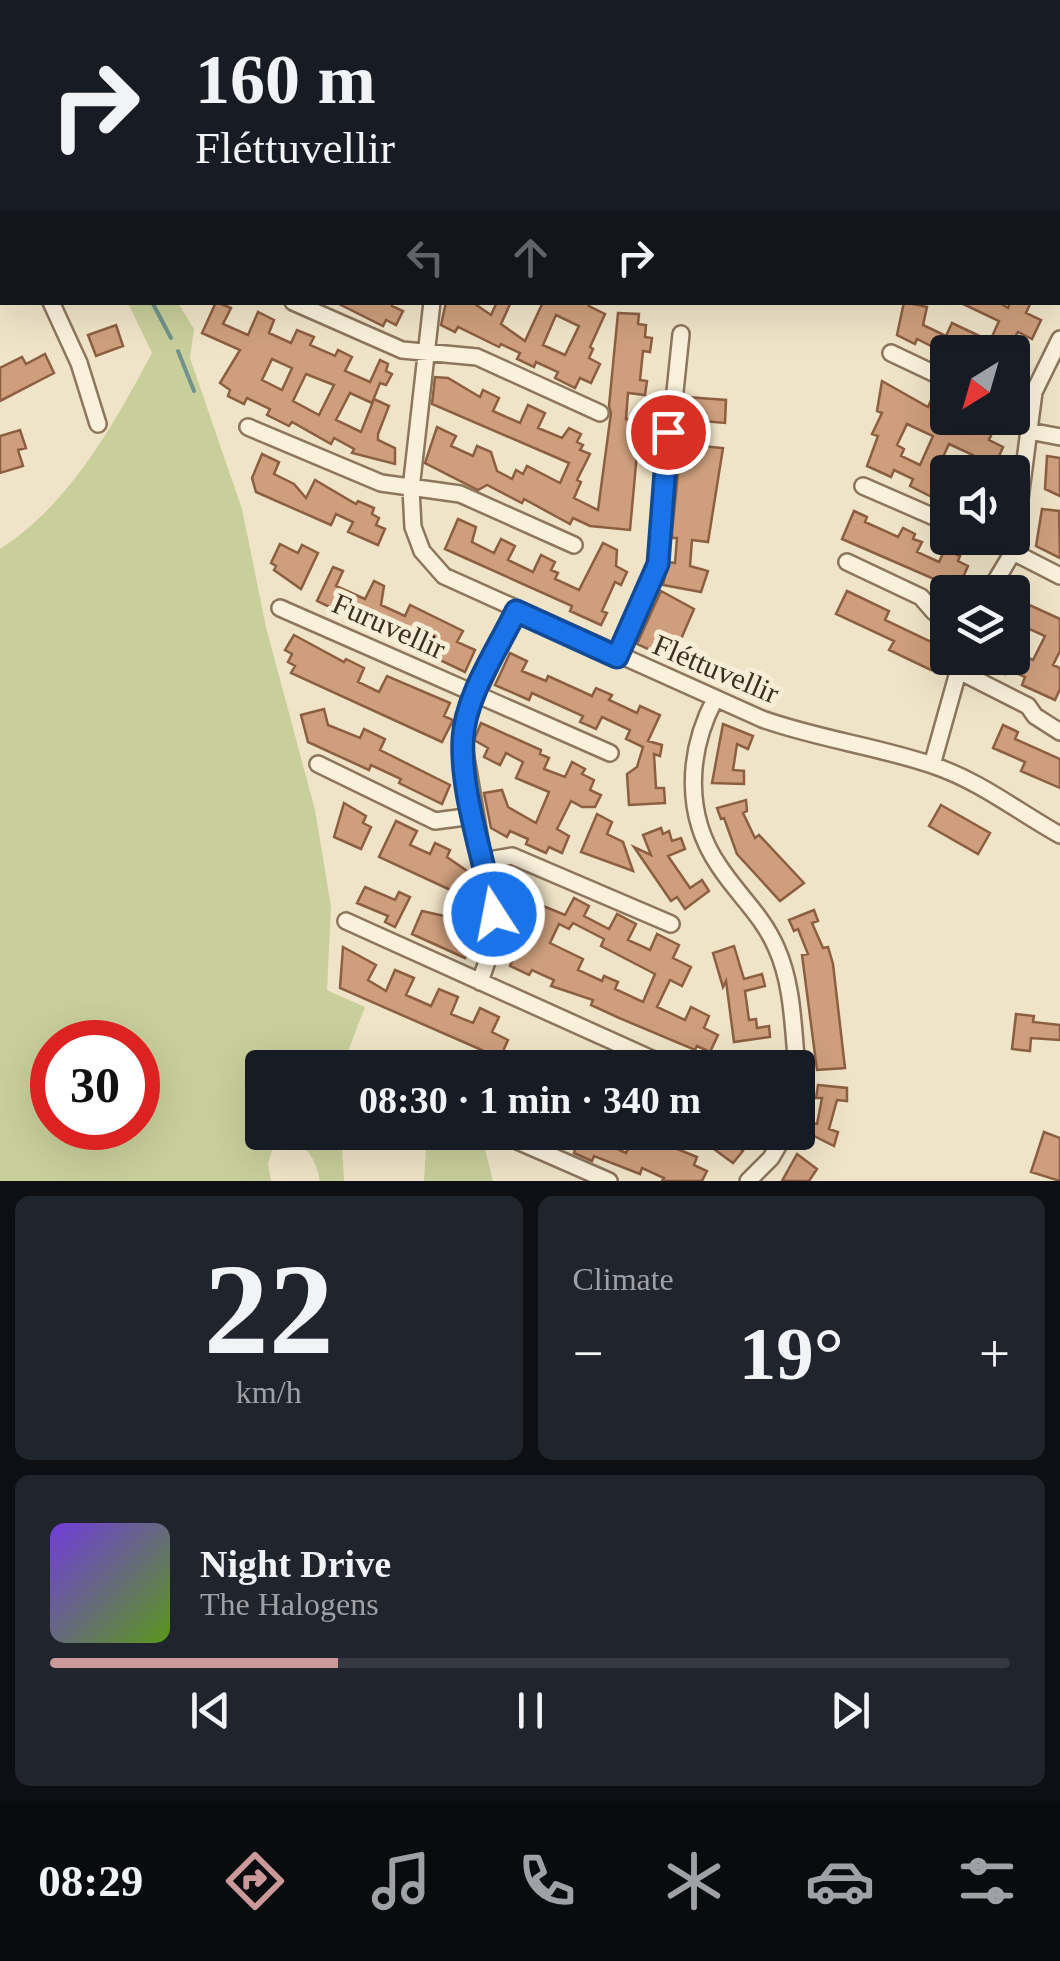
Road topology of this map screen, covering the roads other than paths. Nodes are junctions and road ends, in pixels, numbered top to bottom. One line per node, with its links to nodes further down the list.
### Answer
1 (52, 305): 11 (street)
2 (300, 305): 6 (street)
3 (432, 305): 6 (street, Fléttuvellir)
4 (681, 334): 25 (street)
5 (1060, 339): 10 (street)
6 (428, 353): 9 (street); 16 (street, Fléttuvellir)
7 (891, 353): 8 (street)
8 (930, 371)
9 (600, 414)
10 (1030, 414)
11 (98, 424)
12 (248, 427): 16 (street)
13 (1030, 431): 14 (street)
14 (1060, 437)
15 (863, 486): 17 (street)
16 (411, 489): 18 (street); 24 (street, Fléttuvellir)
17 (930, 516)
18 (574, 544)
19 (1024, 555): 21 (street)
20 (847, 562): 22 (street)
21 (1060, 576)
22 (930, 607)
23 (280, 608): 28 (street, Furuvellir)
24 (516, 611): 25 (street, Fléttuvellir); 28 (street)
25 (617, 657): 29 (street, Fléttuvellir)
26 (958, 675): 33 (street)
27 (979, 675): 30 (street)
28 (476, 694): 31 (street, Furuvellir); 34 (street)
29 (715, 699): 33 (street, Fléttuvellir); 41 (street)
30 (1060, 732)
31 (610, 752)
32 (318, 764): 34 (street)
33 (932, 765): 35 (street, Fléttuvellir)
34 (473, 816): 36 (street)
35 (1060, 835)
36 (483, 861): 38 (street); 39 (street)
37 (346, 921): 39 (street)
38 (671, 924)
39 (480, 982): 40 (street)
40 (632, 1050)
41 (795, 1050)
42 (538, 1150): 44 (street)
43 (776, 1150): 45 (street)
44 (609, 1181)
45 (748, 1181)

